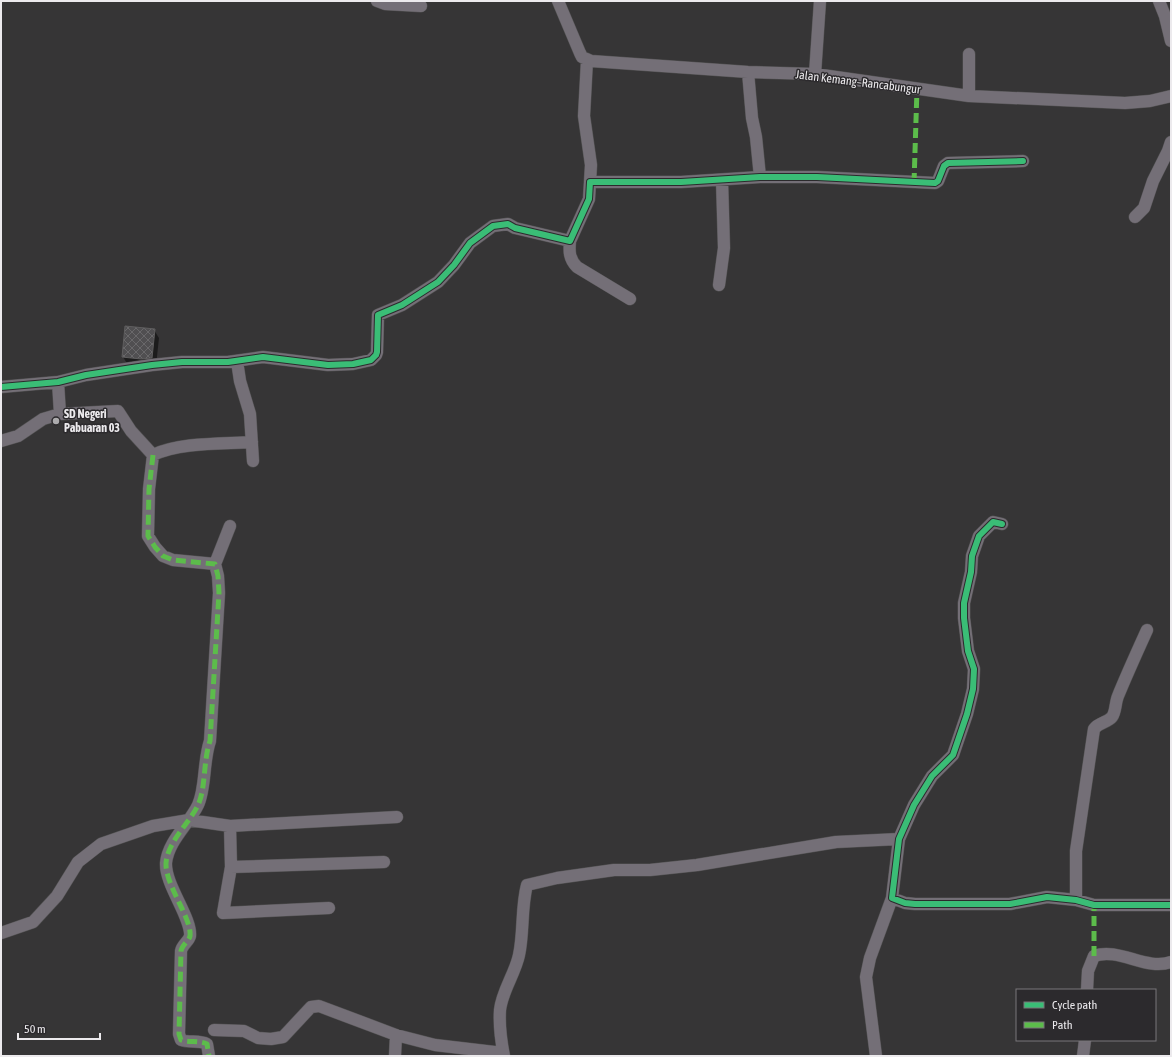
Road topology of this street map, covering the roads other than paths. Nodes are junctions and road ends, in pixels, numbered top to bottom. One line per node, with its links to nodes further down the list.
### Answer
1 (376, 1): 5 (street)
2 (558, 1): 8 (street)
3 (820, 1): 10 (street)
4 (1159, 1): 6 (street)
5 (421, 6)
6 (1171, 41)
7 (969, 54): 11 (street)
8 (587, 60): 9 (street, Jalan Kemang–Rancabungur); 17 (street)
9 (748, 72): 10 (street, Jalan Kemang–Rancabungur); 15 (street)
10 (815, 74): 11 (street, Jalan Kemang–Rancabungur)
11 (969, 96): 12 (street, Jalan Kemang–Rancabungur)
12 (1171, 96)
13 (1171, 142): 18 (street)
14 (1023, 161): 15 (street)
15 (760, 177): 16 (street)
16 (722, 180): 17 (street); 20 (street)
17 (590, 182): 19 (street)
18 (1135, 217)
19 (570, 241): 21 (street); 22 (street)
20 (719, 285)
21 (630, 299)
22 (238, 360): 23 (street); 27 (street)
23 (58, 382): 24 (street); 25 (street)
24 (1, 387)
25 (60, 414): 26 (street); 28 (street)
26 (1, 441)
27 (252, 442): 28 (street); 29 (street)
28 (153, 455): 32 (street)
29 (253, 461)
30 (1002, 524): 37 (street)
31 (230, 526): 32 (street)
32 (215, 564): 35 (street)
33 (1147, 630): 41 (street)
34 (397, 817): 36 (street)
35 (189, 820): 36 (street); 44 (street); 51 (street)
36 (230, 826): 39 (street)
37 (899, 839): 40 (street); 50 (street)
38 (384, 862): 39 (street)
39 (231, 867): 43 (street)
40 (892, 898): 41 (street); 53 (street)
41 (1076, 900): 42 (street)
42 (1171, 905)
43 (329, 908)
44 (1, 933)
45 (1171, 962): 46 (street)
46 (1087, 989)
47 (214, 1030): 48 (street)
48 (396, 1035): 50 (street); 52 (street)
49 (1085, 1041): 54 (street)
50 (504, 1054)
51 (209, 1056)
52 (394, 1056)
53 (876, 1056)
54 (1083, 1056)

